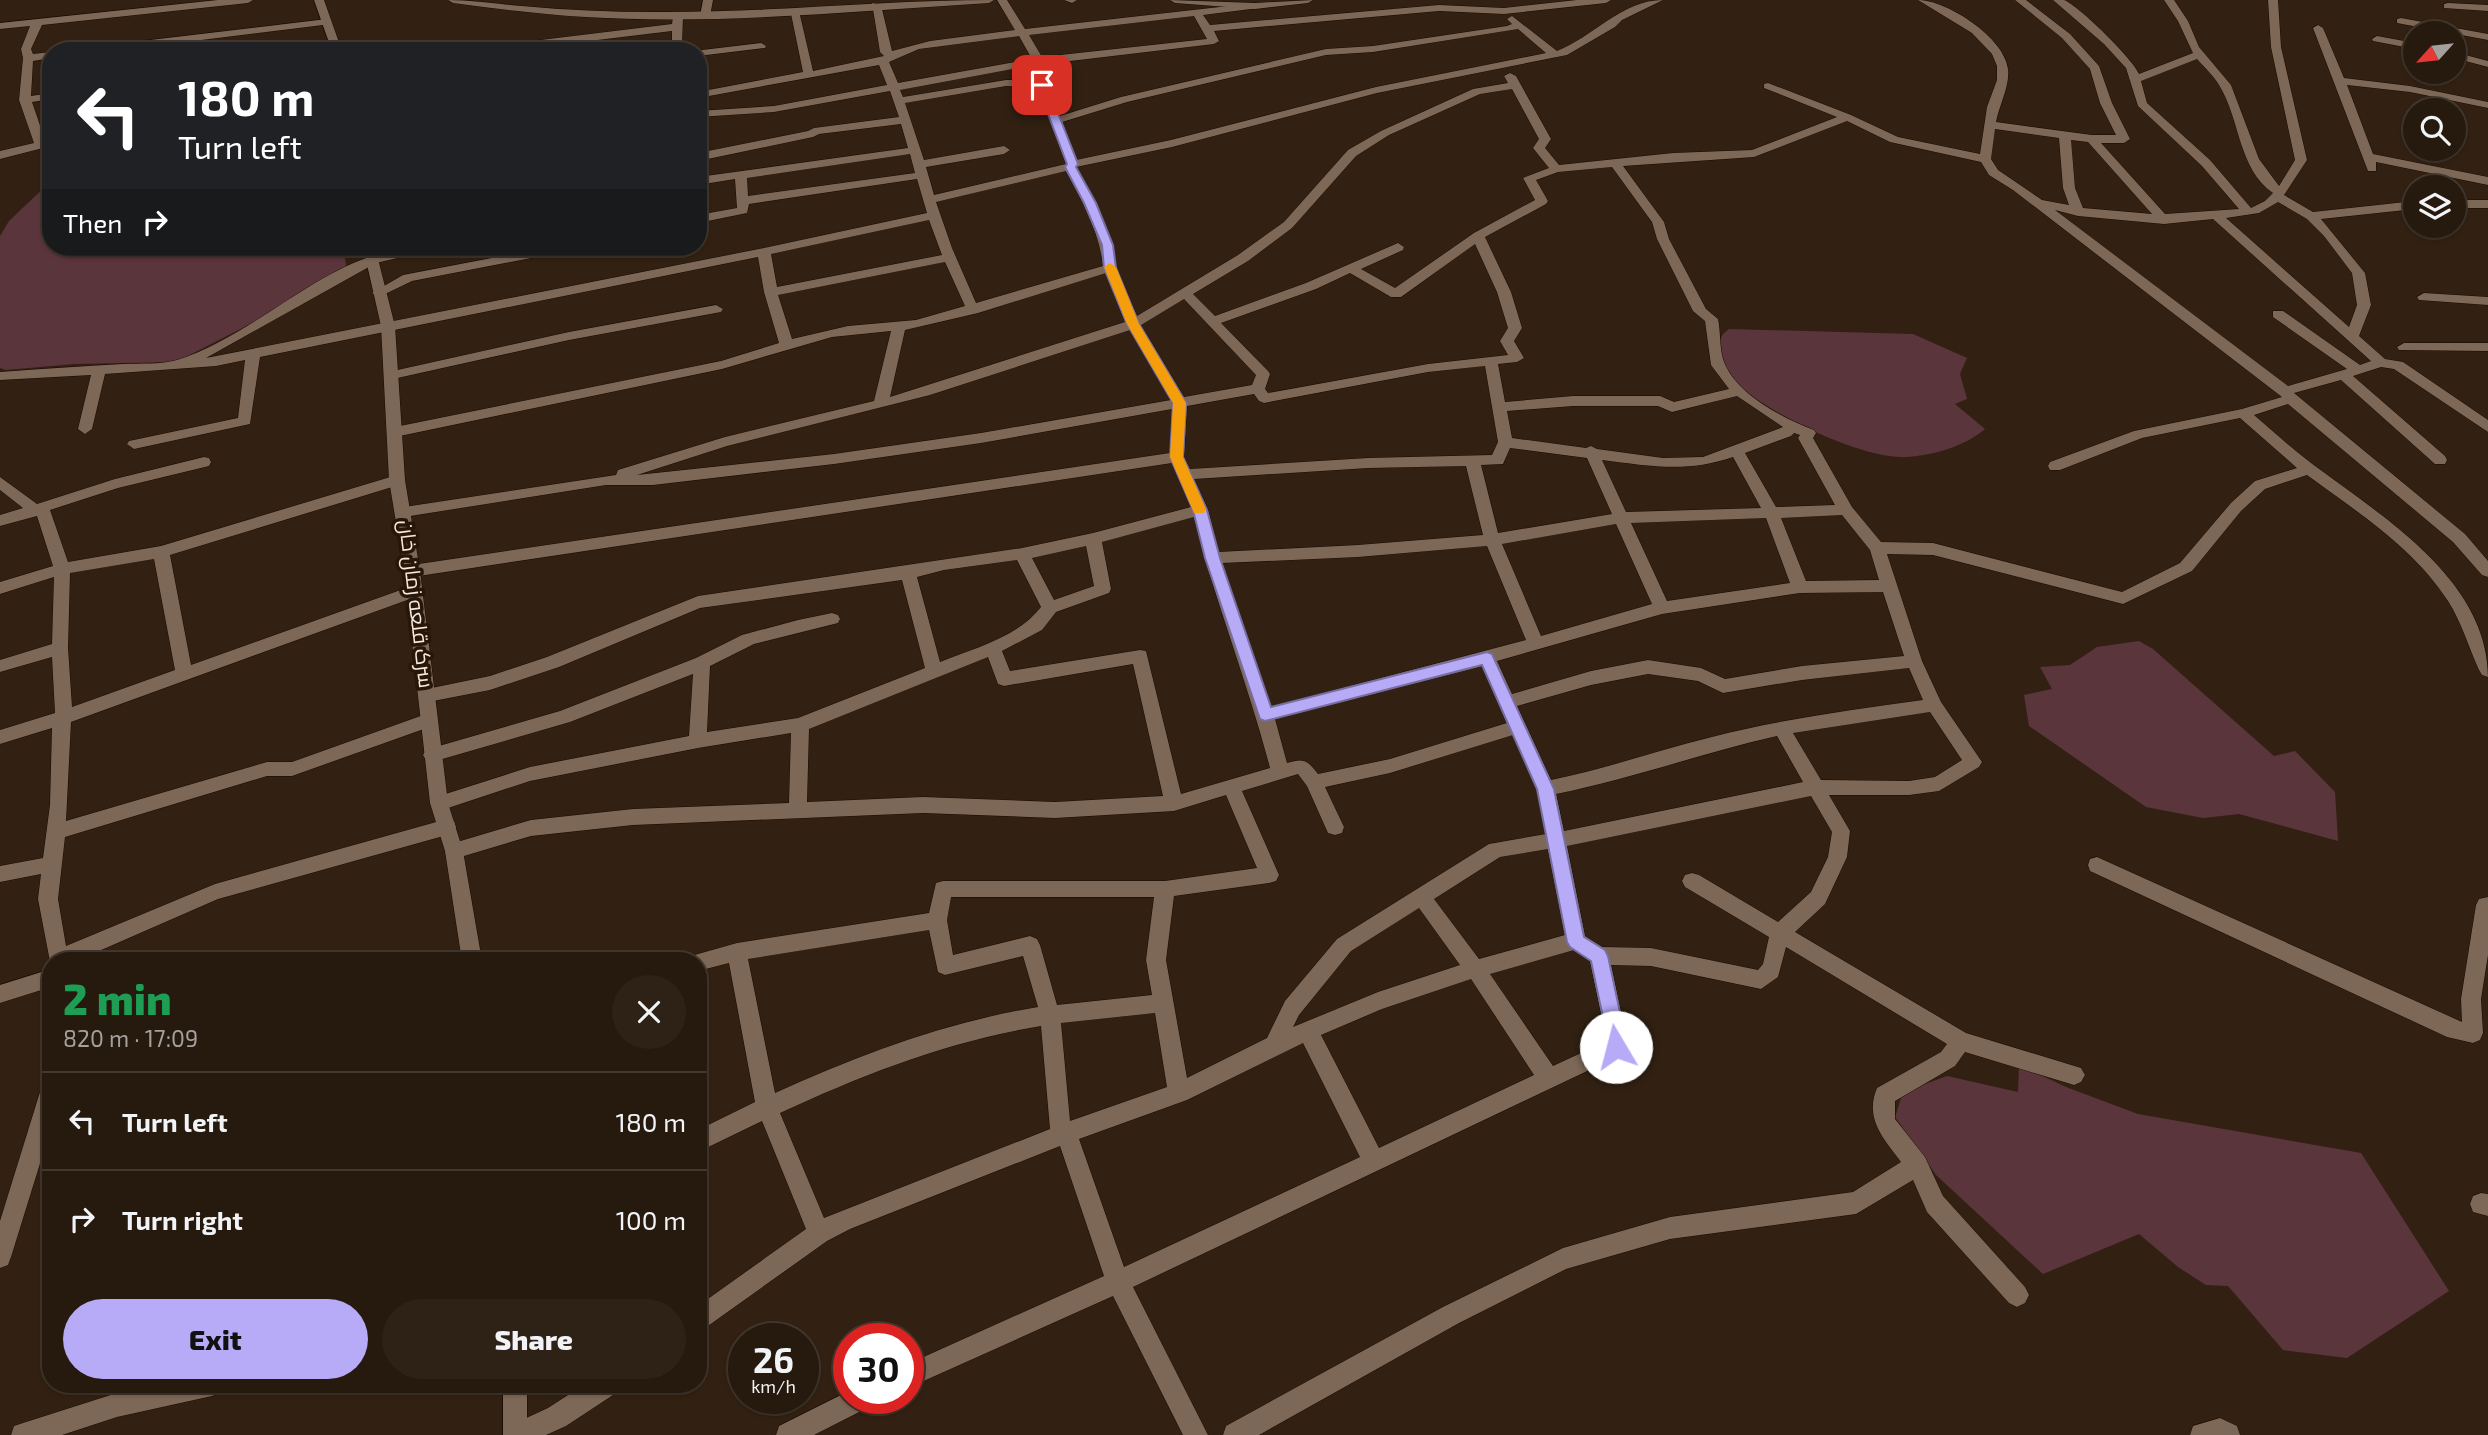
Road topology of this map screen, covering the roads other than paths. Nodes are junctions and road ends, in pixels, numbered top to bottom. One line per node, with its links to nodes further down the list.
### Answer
1 (248, 0): 27 (street)
2 (319, 0): 25 (street)
3 (453, 0): 26 (street)
4 (708, 0): 23 (street)
5 (986, 0): 16 (street)
6 (1002, 0): 32 (street)
7 (1175, 0): 17 (street)
8 (1308, 0): 17 (street)
9 (1606, 0): 21 (street)
10 (1658, 0): 43 (street)
11 (1923, 0): 67 (street)
12 (2020, 0): 70 (street)
13 (2058, 0): 52 (street)
14 (2169, 0): 42 (street)
15 (2273, 0): 84 (street)
16 (868, 4): 20 (street); 46 (street)
17 (1255, 6): 22 (street)
18 (2448, 6): 19 (street)
19 (2488, 8)
20 (794, 11): 23 (street); 51 (street)
21 (1504, 11): 28 (street); 31 (street)
22 (1197, 13): 31 (street); 32 (street)
23 (705, 16): 26 (street)
24 (2401, 21): 33 (street)
25 (327, 22): 35 (street); 36 (street)
26 (677, 22): 37 (street); 38 (street)
27 (37, 23): 29 (street); 45 (street)
28 (1519, 25): 43 (street); 66 (street)
29 (0, 26)
30 (2318, 28): 53 (street)
31 (1206, 29): 48 (street)
32 (1021, 31): 46 (street); 48 (street)
33 (2488, 37)
34 (2377, 39): 39 (street)
35 (159, 42)
36 (334, 42)
37 (538, 42)
38 (677, 42)
39 (2403, 44)
40 (761, 46): 41 (street)
41 (707, 52)
42 (2200, 54): 52 (street); 84 (street)
43 (1555, 55): 49 (street)
44 (42, 56): 45 (street)
45 (28, 58): 60 (street)
46 (887, 58): 51 (street); 57 (street)
47 (2466, 58): 50 (street)
48 (1039, 61): 54 (street); 57 (street)
49 (1504, 64): 55 (street); 78 (street)
50 (2488, 64)
51 (808, 76): 58 (street)
52 (2136, 79): 92 (street)
53 (2338, 81): 62 (street); 83 (street)
54 (1042, 85): 61 (street); 66 (street)
55 (1515, 85): 79 (street); 109 (street)
56 (1768, 86): 64 (street)
57 (895, 87): 61 (street); 63 (street)
58 (707, 93)
59 (42, 97): 60 (street)
60 (25, 100): 69 (street)
61 (898, 101): 65 (street)
62 (2488, 105)
63 (707, 113)
64 (1847, 117): 76 (street); 77 (street)
65 (905, 120): 72 (street); 74 (street)
66 (1055, 121): 78 (street)
67 (1990, 125): 68 (street); 76 (street)
68 (2065, 135): 70 (street); 91 (street)
69 (42, 136)
70 (2092, 139): 97 (street)
71 (42, 145): 75 (street)
72 (916, 150): 80 (street); 81 (street)
73 (1004, 150): 80 (street)
74 (707, 154)
75 (0, 155)
76 (1985, 159): 87 (street)
77 (1616, 164): 79 (street); 132 (street)
78 (1071, 165): 85 (street); 105 (street)
79 (1556, 169): 98 (street)
80 (921, 170): 85 (street); 86 (street)
81 (741, 174): 82 (street); 86 (street)
82 (707, 180)
83 (2488, 181)
84 (2278, 194): 92 (street); 95 (street)
85 (930, 200): 93 (street)
86 (742, 201): 96 (street)
87 (2033, 201): 91 (street); 133 (street)
88 (2466, 204): 89 (street)
89 (2488, 204)
90 (2403, 206): 95 (street)
91 (2077, 212): 97 (street)
92 (2248, 212): 94 (street)
93 (934, 215): 100 (street); 104 (street)
94 (2217, 216): 97 (street); 119 (street)
95 (2311, 216): 119 (street)
96 (707, 217)
97 (2164, 220)
98 (1478, 236): 106 (street); 124 (street)
99 (1398, 247): 106 (street)
100 (764, 252): 107 (street); 117 (street)
101 (366, 256): 126 (street)
102 (372, 256): 108 (street, سرک قلعه زمان خان)
103 (522, 256): 108 (street)
104 (949, 257): 107 (street); 113 (street)
105 (1110, 268): 113 (street); 116 (street)
106 (1352, 269): 115 (street)
107 (771, 292): 120 (street)
108 (379, 293): 117 (street, سرک قلعه زمان خان)
109 (1186, 293): 115 (street); 116 (street)
110 (2424, 297): 111 (street)
111 (2488, 301)
112 (716, 309): 129 (street)
113 (973, 310): 118 (street)
114 (2278, 314): 128 (street)
115 (1213, 321): 131 (street)
116 (1133, 324): 134 (street); 135 (street)
117 (388, 326): 123 (street); 129 (street, سرک قلعه زمان خان)
118 (899, 328): 120 (street); 134 (street)
119 (2351, 338): 125 (street)
120 (786, 344): 141 (street)
121 (2404, 347): 122 (street)
122 (2488, 347)
123 (253, 354): 126 (street); 143 (street)
124 (1491, 362): 131 (street); 136 (street)
125 (2381, 363): 128 (street); 139 (street)
126 (176, 365): 127 (street)
127 (99, 370): 130 (street); 140 (street)
128 (2351, 373): 133 (street); 147 (street)
129 (393, 375): 141 (street, سرک قلعه زمان خان)
130 (0, 376)
131 (1258, 389): 135 (street)
132 (1739, 391): 136 (street); 138 (street)
133 (2288, 395): 137 (street); 170 (street)
134 (881, 403): 154 (street)
135 (1180, 403): 146 (street); 154 (street)
136 (1501, 407): 142 (street)
137 (2243, 413): 150 (street); 151 (street)
138 (1792, 426): 145 (street); 158 (street)
139 (2488, 427)
140 (85, 429)
141 (395, 432): 153 (street, سرک قلعه زمان خان)
142 (1505, 442): 144 (street); 149 (street)
143 (134, 444)
144 (1591, 451): 145 (street); 161 (street)
145 (1737, 451): 160 (street)
146 (1177, 457): 152 (street); 171 (street)
147 (2440, 460)
148 (204, 462): 156 (street)
149 (1473, 462): 152 (street); 164 (street)
150 (2055, 466)
151 (2309, 469): 165 (street); 187 (street)
152 (1186, 474): 157 (street)
153 (397, 480): 159 (street, سرک قلعه زمان خان); 166 (street)
154 (606, 480): 159 (street)
155 (0, 482): 156 (street)
156 (35, 510): 162 (street); 169 (street)
157 (1200, 510): 163 (street); 168 (street)
158 (1846, 510): 160 (street); 165 (street)
159 (404, 512): 171 (street, سرک قلعه زمان خان)
160 (1771, 512): 161 (street); 174 (street)
161 (1619, 518): 164 (street); 178 (street)
162 (0, 521)
163 (1093, 539): 167 (street); 177 (street)
164 (1492, 540): 168 (street); 180 (street)
165 (1877, 548): 173 (street)
166 (162, 552): 169 (street); 189 (street)
167 (1022, 554): 172 (street); 177 (street)
168 (1212, 558): 193 (street)
169 (62, 569): 175 (street); 181 (street)
170 (2488, 570)
171 (412, 571): 176 (street, سرک قلعه زمان خان)
172 (908, 573): 188 (street); 190 (street)
173 (1888, 586): 174 (street); 184 (street)
174 (1800, 587): 178 (street)
175 (0, 588)
176 (415, 592): 189 (street); 190 (street, سرک قلعه زمان خان)
177 (1050, 608): 182 (street)
178 (1662, 608): 180 (street)
179 (832, 619): 185 (street)
180 (1535, 642): 183 (street)
181 (60, 648): 186 (street); 194 (street)
182 (993, 648): 188 (street); 208 (street)
183 (1487, 658): 191 (street); 193 (street)
184 (1914, 661): 191 (street); 192 (street)
185 (702, 663): 200 (street); 201 (street)
186 (0, 666)
187 (2488, 670)
188 (934, 673): 196 (street)
189 (184, 675): 194 (street)
190 (428, 695): 195 (street, سرک قلعه زمان خان)
191 (1507, 702): 197 (street)
192 (1934, 705): 198 (street); 205 (street)
193 (1265, 715): 202 (street)
194 (64, 717): 199 (street); 212 (street)
195 (429, 720): 201 (street, سرک قلعه زمان خان); 212 (street)
196 (800, 725): 200 (street); 209 (street)
197 (1519, 726): 203 (street); 206 (street)
198 (1781, 728): 205 (street); 206 (street)
199 (0, 737)
200 (698, 741): 207 (street)
201 (432, 755): 207 (street, سرک قلعه زمان خان)
202 (1280, 771): 203 (street); 204 (street)
203 (1314, 782): 211 (street)
204 (1231, 786): 208 (street); 219 (street)
205 (1817, 787): 213 (street); 223 (street)
206 (1546, 789): 213 (street)
207 (439, 803): 210 (street, سرک قلعه زمان خان)
208 (1174, 803): 209 (street)
209 (798, 810): 214 (street)
210 (447, 827): 214 (street, سرک قلعه زمان خان); 226 (street)
211 (1335, 827)
212 (55, 832): 215 (street)
213 (1553, 838): 220 (street); 224 (street)
214 (454, 851): 227 (street, سرک قلعه زمان خان)
215 (52, 864): 217 (street); 225 (street)
216 (2096, 865): 221 (street)
217 (0, 874)
218 (1692, 881): 223 (street)
219 (1165, 889): 222 (street); 234 (street)
220 (1421, 896): 231 (street); 238 (street)
221 (2487, 905)
222 (937, 920): 228 (street); 235 (street)
223 (1780, 934): 229 (street); 237 (street)
224 (1576, 942): 229 (street); 231 (street)
225 (54, 952)
226 (85, 952)
227 (471, 952)
228 (737, 952): 230 (street); 242 (street)
229 (1599, 956): 240 (street)
230 (707, 960)
231 (1475, 969): 236 (street); 240 (street)
232 (42, 973): 233 (street)
233 (0, 994)
234 (1164, 1003): 235 (street); 241 (street)
235 (1051, 1014): 242 (street); 244 (street)
236 (1308, 1031): 238 (street); 246 (street)
237 (1961, 1041): 239 (street); 247 (street)
238 (1274, 1045): 241 (street)
239 (2074, 1075)
240 (1550, 1080): 246 (street)
241 (1179, 1093): 244 (street)
242 (768, 1107): 245 (street); 248 (street)
243 (42, 1121): 249 (street)
244 (1063, 1134): 248 (street); 250 (street)
245 (707, 1137)
246 (1373, 1160): 250 (street)
247 (1917, 1165): 251 (street); 262 (street)
248 (819, 1233): 252 (street)
249 (0, 1257)
250 (1118, 1282): 253 (street); 261 (street)
251 (2017, 1295)
252 (707, 1314)
253 (924, 1369)
254 (171, 1393): 258 (street)
255 (515, 1393): 259 (street)
256 (593, 1393): 259 (street)
257 (833, 1412): 260 (street)
258 (23, 1435)
259 (517, 1435)
260 (788, 1435)
261 (1196, 1435)
262 (1235, 1435)
263 (2202, 1435): 264 (street)
264 (2228, 1435)

